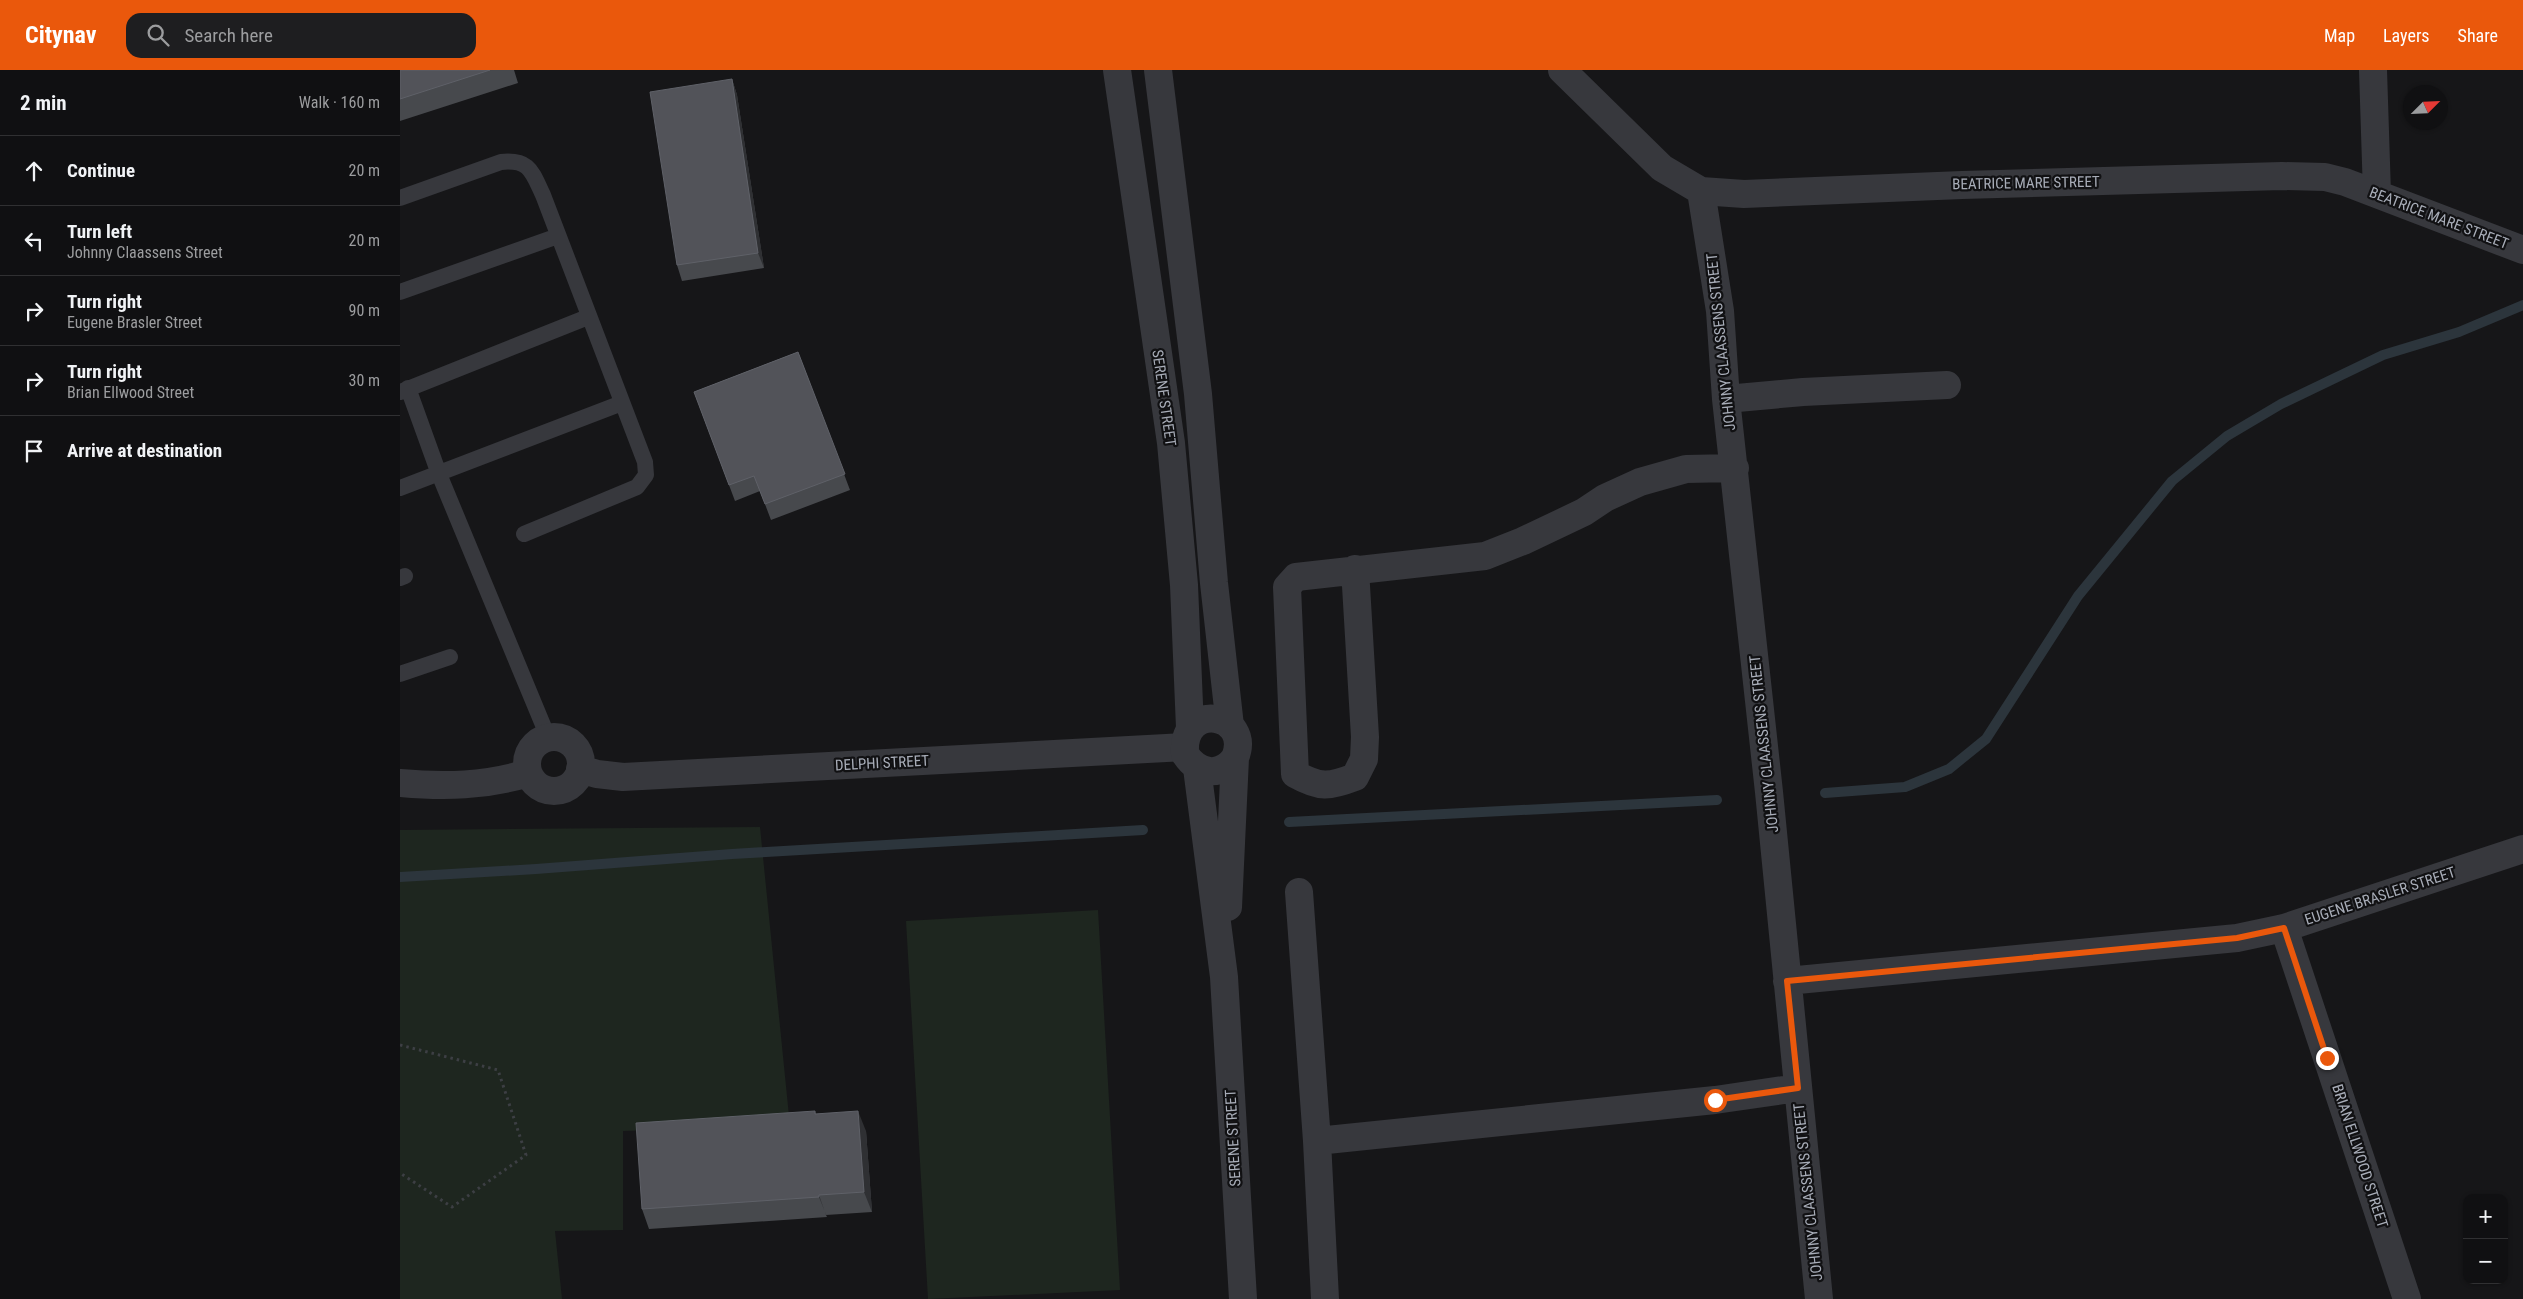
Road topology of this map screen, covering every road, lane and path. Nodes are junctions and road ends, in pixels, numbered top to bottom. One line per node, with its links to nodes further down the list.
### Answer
1 (1117, 70): 25 (street, SERENE STREET)
2 (1158, 70): 23 (street)
3 (1562, 70): 5 (street, BEATRICE MARE STREET)
4 (2373, 70): 6 (street)
5 (1702, 191): 6 (street, BEATRICE MARE STREET); 14 (street, JOHNNY CLAASSENS STREET)
6 (2377, 194): 9 (street, BEATRICE MARE STREET)
7 (400, 198): 8 (lane)
8 (558, 236): 10 (lane); 11 (lane)
9 (2523, 250)
10 (400, 292)
11 (588, 317): 13 (lane); 15 (lane)
12 (1947, 384): 14 (street)
13 (404, 390): 17 (lane)
14 (1726, 399): 16 (street, JOHNNY CLAASSENS STREET)
15 (622, 403): 17 (lane); 19 (lane)
16 (1735, 468): 20 (street); 34 (street, JOHNNY CLAASSENS STREET)
17 (439, 474): 18 (lane); 24 (lane)
18 (400, 488)
19 (524, 534)
20 (1355, 569): 20 (street)
21 (450, 657): 22 (lane)
22 (400, 674)
23 (1230, 726): 25 (street); 26 (street)
24 (548, 738): 27 (street); 28 (street)
25 (1191, 748): 26 (street); 27 (street, DELPHI STREET); 33 (street, SERENE STREET)
26 (1235, 758): 33 (street, SERENE STREET)
27 (580, 769): 28 (street)
28 (528, 773): 29 (street)
29 (400, 783)
30 (2523, 849): 32 (street, EUGENE BRASLER STREET)
31 (1299, 892): 37 (street)
32 (2284, 928): 34 (street, EUGENE BRASLER STREET); 42 (street, BRIAN ELLWOOD STREET)
33 (1224, 978): 39 (street, SERENE STREET)
34 (1787, 981): 36 (street, JOHNNY CLAASSENS STREET)
35 (400, 1045): 38 (path)
36 (1798, 1088): 37 (street); 41 (street, JOHNNY CLAASSENS STREET)
37 (1317, 1141): 40 (street)
38 (400, 1173)
39 (1243, 1299)
40 (1325, 1299)
41 (1819, 1299)
42 (2407, 1299)

